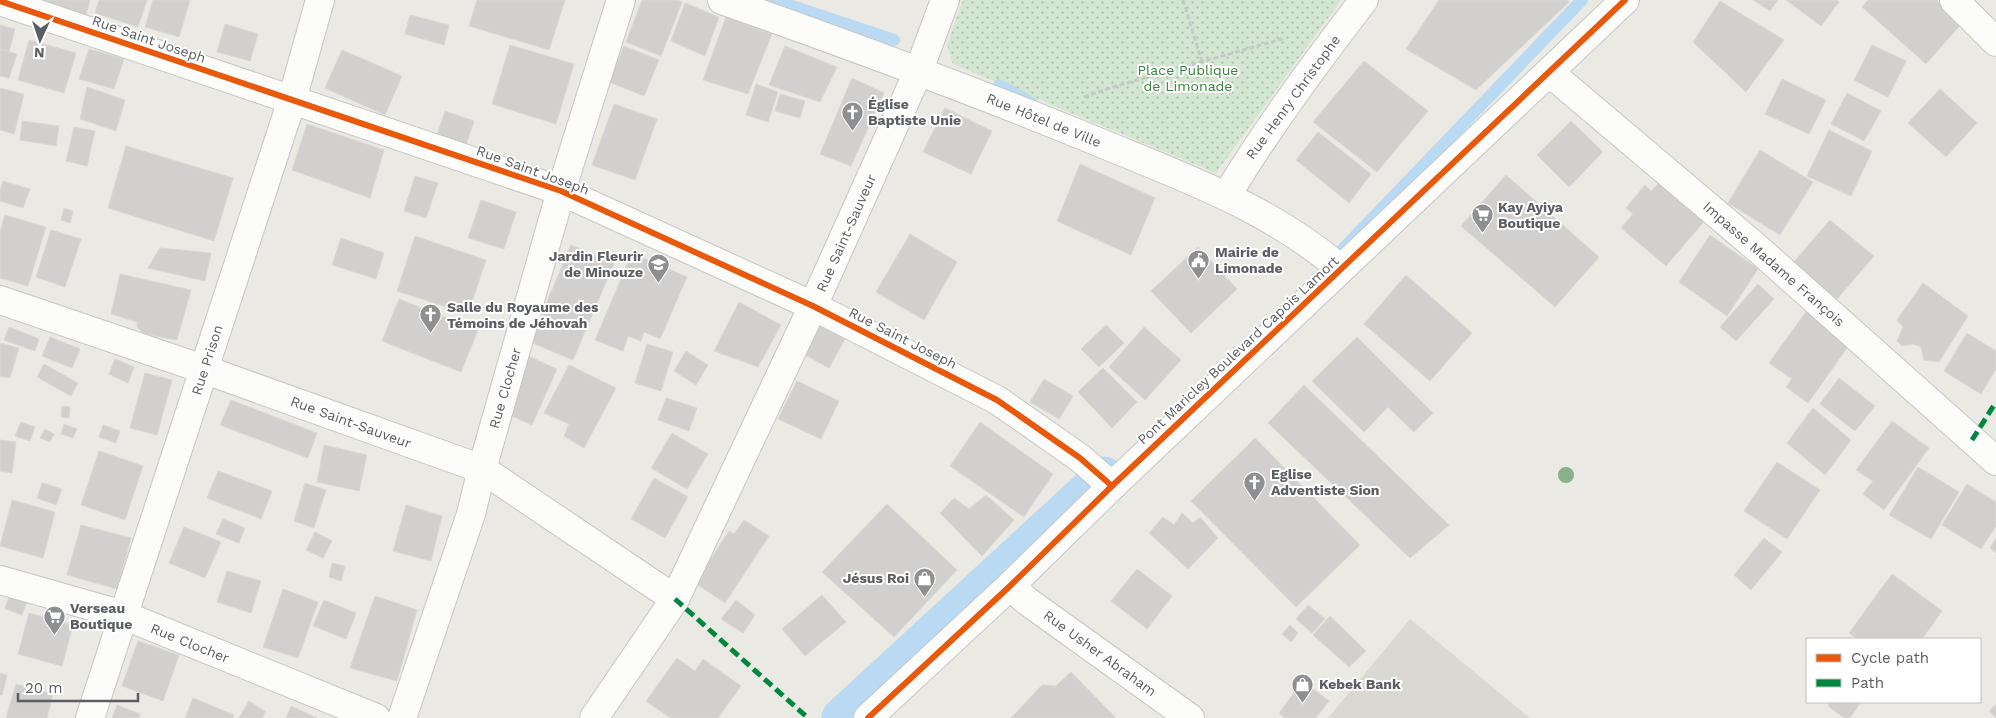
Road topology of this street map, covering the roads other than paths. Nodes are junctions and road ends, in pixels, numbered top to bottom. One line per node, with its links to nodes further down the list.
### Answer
1 (320, 0): 12 (street, Rue Prison)
2 (621, 0): 14 (street, Rue Clocher)
3 (722, 0): 10 (street, Rue Hôtel de Ville)
4 (945, 0): 10 (street, Rue Saint-Sauveur)
5 (1364, 0): 13 (street, Rue Henry Christophe)
6 (1625, 0): 11 (street, Pont Maricley Boulevard Capois Lamort)
7 (1954, 0): 9 (street)
8 (0, 2): 12 (street, Rue Saint Joseph)
9 (1996, 42)
10 (919, 70): 13 (street, Rue Hôtel de Ville); 17 (street, Rue Saint-Sauveur)
11 (1549, 72): 15 (street, Pont Maricley Boulevard Capois Lamort); 19 (street, Impasse Madame François)
12 (292, 100): 14 (street, Rue Saint Joseph); 18 (street, Rue Prison)
13 (1233, 184): 15 (street, Rue Hôtel de Ville)
14 (561, 191): 17 (street, Rue Saint Joseph); 20 (street, Rue Clocher)
15 (1335, 263): 21 (street, Pont Maricley Boulevard Capois Lamort)
16 (0, 300): 18 (street, Rue Saint-Sauveur)
17 (813, 306): 21 (street, Rue Saint Joseph); 24 (street, Rue Saint-Sauveur)
18 (203, 369): 20 (street, Rue Saint-Sauveur); 25 (street, Rue Prison)
19 (1996, 461)
20 (482, 469): 24 (street, Rue Saint-Sauveur); 28 (street, Rue Clocher)
21 (1112, 486): 23 (street, Pont Maricley Boulevard Capois Lamort)
22 (0, 580): 25 (street, Rue Clocher)
23 (1010, 586): 30 (street, Pont Maricley Boulevard Capois Lamort); 31 (street, Rue Usher Abraham)
24 (675, 599): 29 (street, Rue Saint-Sauveur)
25 (123, 616): 26 (street, Rue Prison); 27 (street, Rue Clocher)
26 (90, 718)
27 (376, 718)
28 (402, 718)
29 (594, 718)
30 (868, 718)
31 (1190, 718)

